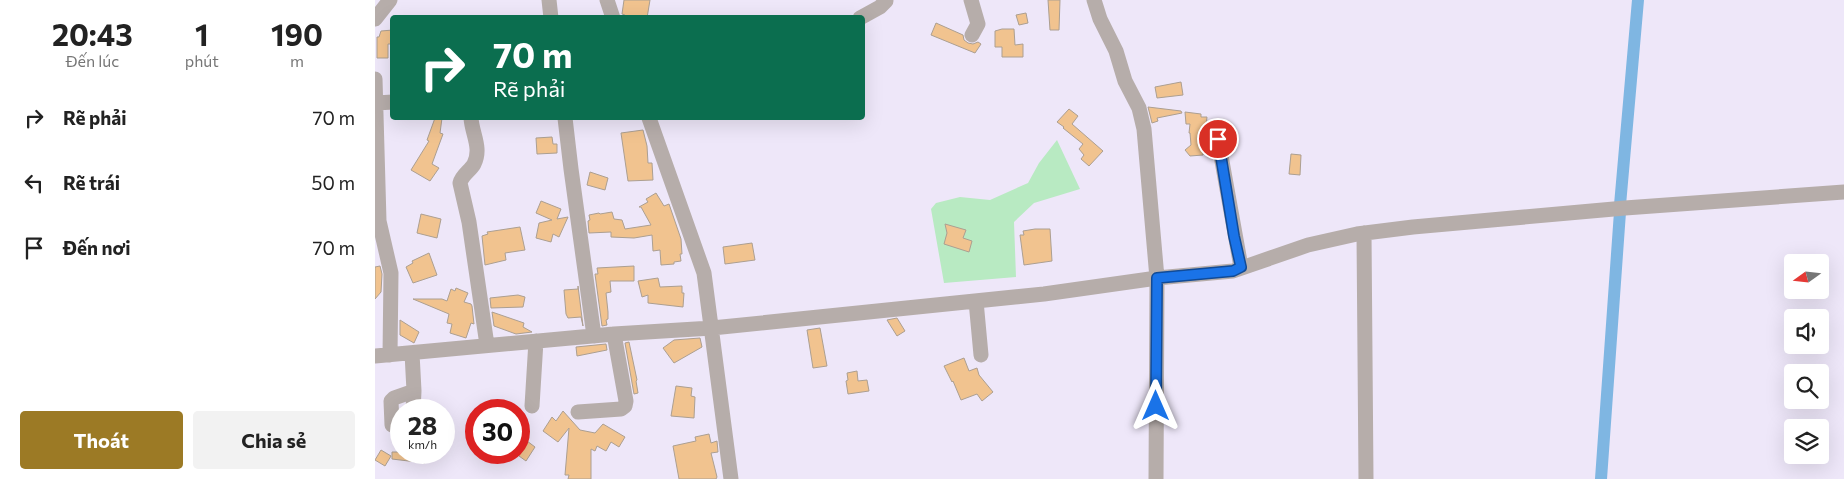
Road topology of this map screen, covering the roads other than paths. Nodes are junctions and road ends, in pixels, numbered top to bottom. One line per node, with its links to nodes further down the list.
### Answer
1 (390, 0): 10 (street)
2 (549, 0): 7 (street)
3 (607, 0): 8 (street)
4 (971, 0): 11 (street)
5 (1094, 0): 22 (street)
6 (885, 1): 9 (street)
7 (551, 15)
8 (612, 15)
9 (865, 15)
10 (375, 19)
11 (972, 35)
12 (375, 79): 14 (street)
13 (390, 102): 14 (street)
14 (376, 103): 31 (street)
15 (471, 120): 28 (street)
16 (565, 120): 26 (street)
17 (650, 120): 24 (street)
18 (1218, 139): 21 (street)
19 (1844, 192): 20 (street)
20 (1365, 233): 21 (street); 39 (street)
21 (1241, 267): 22 (street)
22 (1157, 278): 23 (street); 38 (street)
23 (976, 301): 24 (street); 30 (street)
24 (712, 328): 25 (street); 37 (street)
25 (614, 334): 26 (street); 36 (street)
26 (594, 336): 27 (street)
27 (536, 341): 28 (street); 35 (street)
28 (487, 345): 29 (street)
29 (412, 353): 31 (street); 32 (street)
30 (981, 355)
31 (382, 356)
32 (414, 391): 33 (street); 34 (street)
33 (393, 399)
34 (414, 399)
35 (531, 406)
36 (578, 412)
37 (731, 479)
38 (1156, 479)
39 (1366, 479)

